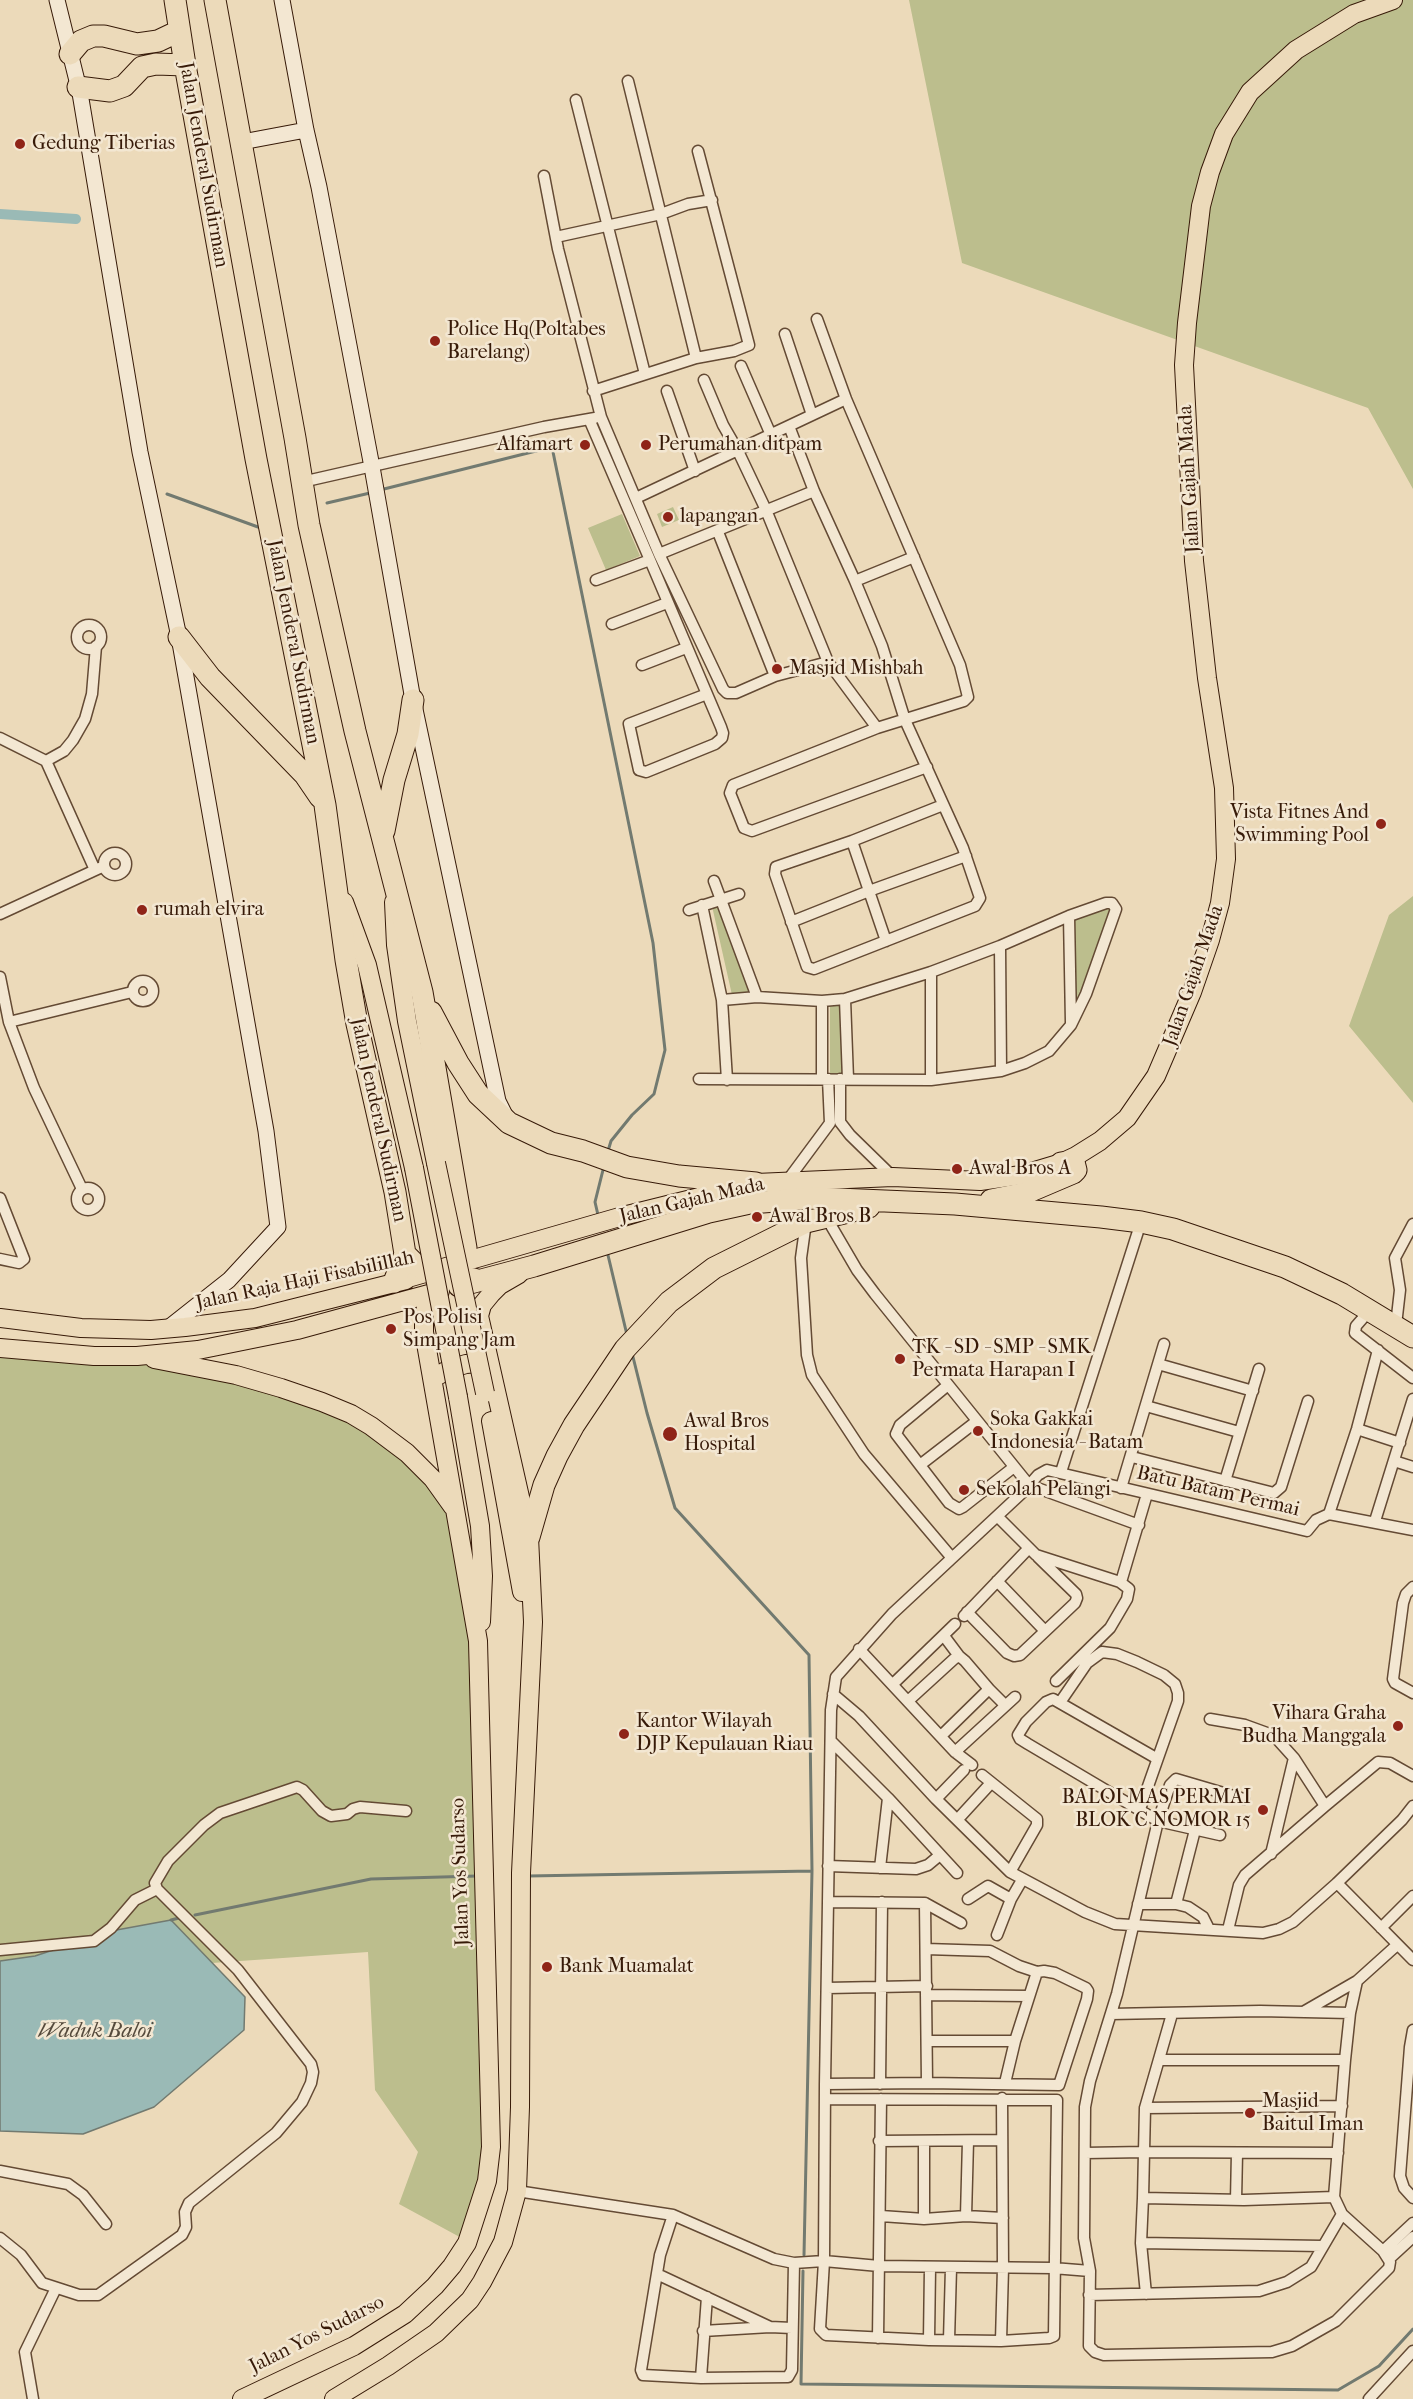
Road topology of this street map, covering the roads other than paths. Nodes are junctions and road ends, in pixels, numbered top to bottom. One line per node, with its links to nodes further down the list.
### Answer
1 (57, 0): 8 (street)
2 (175, 0): 6 (highway, Jalan Jenderal Sudirman)
3 (215, 0): 15 (highway, Jalan Jenderal Sudirman)
4 (282, 0): 14 (street)
5 (1393, 0): 99 (main road, Jalan Gajah Mada)
6 (180, 31): 7 (highway); 9 (highway, Jalan Jenderal Sudirman)
7 (137, 44): 8 (highway); 10 (highway)
8 (70, 54): 12 (street)
9 (184, 65): 10 (highway); 63 (highway, Jalan Jenderal Sudirman)
10 (142, 66): 12 (highway)
11 (628, 81): 19 (street)
12 (78, 87): 50 (street)
13 (576, 100): 20 (street)
14 (306, 130): 15 (street); 37 (street)
15 (242, 142): 39 (highway, Jalan Jenderal Sudirman)
16 (698, 151): 18 (street)
17 (544, 176): 21 (street)
18 (712, 200): 19 (street); 24 (street)
19 (661, 214): 20 (street); 24 (street)
20 (606, 224): 21 (street); 26 (street)
21 (556, 237): 28 (street)
22 (817, 319): 30 (street)
23 (785, 334): 31 (street)
24 (696, 358): 26 (street)
25 (741, 366): 35 (street)
26 (645, 374): 28 (street)
27 (704, 380): 36 (street)
28 (594, 391): 32 (street)
29 (667, 391): 38 (street)
30 (846, 399): 31 (street); 45 (street)
31 (812, 415): 34 (street)
32 (601, 417): 33 (street); 41 (street)
33 (589, 419): 37 (street); 44 (street)
34 (789, 426): 35 (street); 40 (street)
35 (771, 435): 36 (street)
36 (738, 450): 38 (street); 42 (street)
37 (372, 467): 39 (street); 57 (street)
38 (695, 471): 41 (street)
39 (302, 482): 65 (highway, Jalan Jenderal Sudirman)
40 (814, 491): 42 (street); 47 (street)
41 (636, 498): 44 (street)
42 (766, 510): 43 (street); 53 (street)
43 (718, 532): 44 (street); 55 (street)
44 (655, 557): 46 (street); 48 (street); 55 (street)
45 (914, 557): 47 (street); 58 (street)
46 (596, 580)
47 (855, 581): 58 (street)
48 (668, 603): 49 (street); 52 (street)
49 (612, 624)
50 (179, 637): 63 (highway); 122 (street)
51 (96, 646): 61 (street)
52 (686, 648): 54 (street); 56 (street)
53 (828, 662): 55 (street); 59 (street)
54 (642, 665)
55 (775, 676)
56 (707, 694): 56 (street)
57 (413, 700): 65 (highway); 98 (street)
58 (905, 720): 59 (street); 62 (street)
59 (877, 728): 62 (street)
60 (0, 738): 61 (street)
61 (46, 761): 76 (street)
62 (927, 767): 64 (street)
63 (326, 805): 68 (highway, Jalan Jenderal Sudirman)
64 (943, 805): 66 (street); 67 (street)
65 (383, 839): 70 (highway, Jalan Jenderal Sudirman)
66 (852, 841): 71 (street); 78 (street)
67 (966, 856): 71 (street); 79 (street)
68 (335, 881): 105 (highway, Jalan Jenderal Sudirman); 168 (main road, bridge)
69 (714, 881): 73 (street)
70 (394, 885): 84 (highway, Jalan Jenderal Sudirman); 164 (main road, bridge)
71 (869, 891): 78 (street); 79 (street)
72 (739, 894): 73 (street)
73 (721, 901): 74 (street); 85 (street)
74 (702, 905): 75 (street); 87 (street)
75 (689, 910)
76 (0, 914)
77 (1069, 916): 80 (street); 90 (street); 90 (street)
78 (791, 922): 79 (street)
79 (885, 941)
80 (1000, 946): 81 (street); 91 (street)
81 (931, 972): 86 (street); 96 (street)
82 (0, 977): 89 (street)
83 (132, 992): 89 (street)
84 (422, 992): 98 (highway); 101 (highway, Jalan Jenderal Sudirman)
85 (757, 997): 87 (street); 88 (street)
86 (845, 999): 88 (street); 94 (street)
87 (722, 1000): 95 (street)
88 (822, 1001): 92 (street)
89 (9, 1022): 104 (street)
90 (1071, 1025): 91 (street)
91 (1001, 1071): 96 (street)
92 (825, 1078): 94 (street); 95 (street); 97 (street)
93 (699, 1079): 95 (street)
94 (844, 1079): 96 (street); 97 (street)
95 (727, 1080)
96 (931, 1080)
97 (835, 1122): 100 (street); 102 (street)
98 (509, 1123): 103 (highway)
99 (1061, 1163): 100 (main road, Jalan Gajah Mada); 109 (highway)
100 (893, 1177): 102 (main road, Jalan Gajah Mada)
101 (453, 1178): 105 (highway); 117 (highway, Jalan Jenderal Sudirman)
102 (787, 1181): 103 (main road, Jalan Gajah Mada)
103 (756, 1183): 108 (main road, Jalan Gajah Mada)
104 (82, 1189)
105 (394, 1192): 114 (highway, Jalan Jenderal Sudirman)
106 (0, 1198): 110 (street)
107 (905, 1202): 108 (highway, Jalan Gajah Mada); 109 (highway, Jalan Gajah Mada); 111 (highway)
108 (707, 1203): 116 (highway, Jalan Gajah Mada); 117 (main road, Jalan Gajah Mada)
109 (955, 1204): 112 (highway, Jalan Gajah Mada)
110 (4, 1218): 115 (street)
111 (816, 1220): 133 (street); 158 (highway); 160 (street)
112 (1142, 1222): 119 (highway, Jalan Gajah Mada); 147 (street)
113 (1413, 1224): 123 (street)
114 (405, 1254): 117 (highway); 118 (highway)
115 (0, 1259)
116 (534, 1266): 117 (highway, Jalan Gajah Mada); 120 (main road)
117 (441, 1281): 118 (main road, Jalan Raja Haji Fisabilillah); 120 (main road); 127 (main road, Jalan Raja Haji Fisabilillah); 132 (main road, Jalan Yos Sudarso)
118 (394, 1282): 122 (main road, Jalan Raja Haji Fisabilillah)
119 (1370, 1310): 123 (highway, Jalan Gajah Mada); 126 (street)
120 (479, 1316): 129 (main road)
121 (0, 1318): 122 (main road, Jalan Raja Haji Fisabilillah)
122 (167, 1329)
123 (1405, 1331)
124 (1164, 1344): 128 (street)
125 (0, 1347): 127 (main road, Jalan Raja Haji Fisabilillah)
126 (1378, 1350): 131 (street); 139 (street)
127 (137, 1356): 152 (main road)
128 (1158, 1364): 134 (street); 137 (street)
129 (491, 1369): 132 (main road); 158 (main road)
130 (1259, 1369): 134 (street)
131 (1413, 1378)
132 (433, 1379): 152 (main road, Jalan Yos Sudarso)
133 (948, 1385): 138 (street); 144 (street)
134 (1253, 1391): 140 (street)
135 (1413, 1399): 141 (street)
136 (1308, 1401): 148 (street)
137 (1146, 1406): 140 (street); 142 (street)
138 (977, 1421): 144 (street); 145 (street)
139 (1357, 1429): 141 (street); 153 (street)
140 (1239, 1432): 148 (street)
141 (1400, 1443): 143 (street)
142 (1132, 1457): 148 (street); 150 (street)
143 (1394, 1461): 146 (street); 155 (street)
144 (920, 1464): 145 (street)
145 (1014, 1467): 149 (street)
146 (1413, 1467)
147 (1061, 1472): 149 (street); 150 (street, Batu Batam Permai)
148 (1225, 1481)
149 (1029, 1485): 154 (street); 156 (street)
150 (1121, 1488): 151 (street, Batu Batam Permai)
151 (1147, 1494): 153 (street, Batu Batam Permai); 156 (street)
152 (457, 1514): 168 (main road, Jalan Yos Sudarso)
153 (1329, 1514): 155 (street)
154 (997, 1516): 159 (street); 160 (street)
155 (1375, 1521): 157 (street)
156 (1139, 1525): 162 (street)
157 (1413, 1530)
158 (529, 1537): 164 (main road)
159 (1032, 1551): 161 (street); 162 (street); 166 (street)
160 (952, 1558): 169 (street)
161 (998, 1581): 166 (street); 166 (street)
162 (1121, 1582): 171 (street)
163 (1413, 1587): 174 (street)
164 (533, 1622): 260 (main road)
165 (955, 1624): 167 (street)
166 (1045, 1631)
167 (944, 1636): 170 (street); 172 (street)
168 (478, 1641): 302 (main road, Jalan Yos Sudarso)
169 (860, 1649): 172 (street); 175 (street)
170 (959, 1656): 173 (street); 177 (street)
171 (1056, 1681)
172 (893, 1684): 177 (street)
173 (989, 1689): 179 (street); 181 (street)
174 (1413, 1693)
175 (832, 1695): 182 (street); 190 (street)
176 (1015, 1697): 179 (street)
177 (908, 1701): 181 (street)
178 (1061, 1701): 184 (street); 184 (street); 194 (street)
179 (1005, 1705): 183 (street)
180 (1210, 1719): 185 (street)
181 (941, 1736): 183 (street)
182 (831, 1741): 189 (street); 202 (street)
183 (955, 1752): 190 (street)
184 (1156, 1758): 194 (street)
185 (1294, 1758): 192 (street); 200 (street)
186 (982, 1775): 188 (street)
187 (1413, 1776): 192 (street)
188 (991, 1783): 196 (street); 204 (street)
189 (888, 1798): 201 (street); 203 (street)
190 (936, 1798): 196 (street)
191 (1244, 1799): 197 (street)
192 (1326, 1806): 200 (street)
193 (1413, 1806): 207 (street)
194 (1140, 1809): 197 (street)
195 (406, 1810): 208 (street)
196 (958, 1819): 204 (street)
197 (1158, 1821): 198 (street); 215 (street)
198 (1195, 1830): 199 (street); 216 (street)
199 (1220, 1836)
200 (1271, 1854): 221 (street)
201 (940, 1855): 203 (street); 205 (street)
202 (828, 1866): 203 (street); 212 (street)
203 (880, 1868)
204 (1010, 1872): 206 (street)
205 (957, 1873)
206 (1022, 1881): 211 (street); 218 (street)
207 (1337, 1883): 219 (street); 221 (street)
208 (157, 1889): 225 (street); 287 (street)
209 (1413, 1896): 219 (street)
210 (968, 1899): 211 (street)
211 (1011, 1899): 222 (street)
212 (828, 1902): 213 (street); 230 (street)
213 (882, 1902): 214 (street); 229 (street)
214 (925, 1903): 217 (street); 224 (street)
215 (1138, 1904): 216 (street); 218 (street)
216 (1176, 1904): 220 (street)
217 (961, 1923)
218 (1133, 1927): 220 (street); 235 (street)
219 (1381, 1928): 223 (street)
220 (1209, 1929): 221 (street)
221 (1228, 1930)
222 (997, 1935)
223 (1396, 1945): 226 (street); 228 (street)
224 (926, 1949): 227 (street); 231 (street)
225 (0, 1950)
226 (1413, 1960)
227 (1036, 1972): 232 (street); 243 (street)
228 (1357, 1981): 233 (street); 234 (street)
229 (880, 1987): 230 (street); 231 (street); 245 (street)
230 (826, 1988): 244 (street)
231 (927, 1991): 232 (street); 238 (street)
232 (1029, 1996): 239 (street)
233 (1304, 2012): 234 (street); 236 (street)
234 (1350, 2013): 241 (street)
235 (1111, 2014): 236 (street); 256 (street)
236 (1172, 2014): 240 (street)
237 (1413, 2030): 263 (street)
238 (927, 2041): 239 (street); 242 (street)
239 (1015, 2041): 243 (street)
240 (1159, 2060): 241 (street); 250 (street)
241 (1345, 2060): 249 (street)
242 (927, 2083): 243 (street); 245 (street)
243 (1005, 2083)
244 (825, 2084): 245 (street); 247 (street)
245 (880, 2084)
246 (1002, 2098): 248 (street); 251 (street); 284 (street)
247 (825, 2099): 248 (street); 278 (street)
248 (881, 2099): 252 (street)
249 (1342, 2106): 250 (street); 258 (street)
250 (1144, 2108): 255 (street)
251 (1002, 2139): 254 (street); 269 (street)
252 (879, 2141): 253 (street); 267 (street)
253 (924, 2141): 254 (street); 270 (street)
254 (968, 2141): 268 (street)
255 (1144, 2152): 256 (street); 257 (street); 262 (street)
256 (1085, 2153): 285 (street)
257 (1237, 2153): 258 (street); 264 (street)
258 (1338, 2153): 261 (street)
259 (0, 2171): 272 (street)
260 (517, 2191): 265 (street); 303 (main road)
261 (1334, 2197): 264 (street); 266 (street)
262 (1143, 2198): 264 (street); 275 (street)
263 (1413, 2198)
264 (1236, 2200)
265 (673, 2214): 279 (street); 286 (street)
266 (1342, 2214): 276 (street); 277 (street)
267 (881, 2216): 270 (street); 280 (street)
268 (966, 2216): 269 (street); 270 (street)
269 (1003, 2218): 283 (street)
270 (924, 2219)
271 (1413, 2223): 277 (street)
272 (106, 2224)
273 (1413, 2237): 277 (street)
274 (0, 2238): 287 (street)
275 (1141, 2243): 276 (street); 288 (street)
276 (1322, 2246): 288 (street)
277 (1386, 2255): 289 (street)
278 (824, 2261): 279 (street); 280 (street); 294 (street)
279 (794, 2263): 292 (street)
280 (879, 2266): 281 (street); 294 (street)
281 (930, 2268): 282 (street); 295 (street)
282 (951, 2268): 283 (street); 296 (street)
283 (1004, 2268): 284 (street); 297 (street)
284 (1053, 2268): 285 (street); 297 (street)
285 (1090, 2271): 289 (street)
286 (657, 2274): 290 (street); 299 (street)
287 (56, 2288): 301 (street)
288 (1146, 2294): 289 (street)
289 (1089, 2295)
290 (707, 2297): 291 (street); 293 (street)
291 (770, 2327): 292 (street); 293 (street)
292 (792, 2328): 299 (street)
293 (703, 2331): 299 (street)
294 (878, 2338): 295 (street)
295 (929, 2340): 296 (street)
296 (949, 2340): 297 (street)
297 (1001, 2341)
298 (1413, 2351): 300 (street)
299 (701, 2378)
300 (1379, 2394): 304 (street)
301 (33, 2399)
302 (242, 2399)
303 (334, 2399)
304 (1369, 2399)

